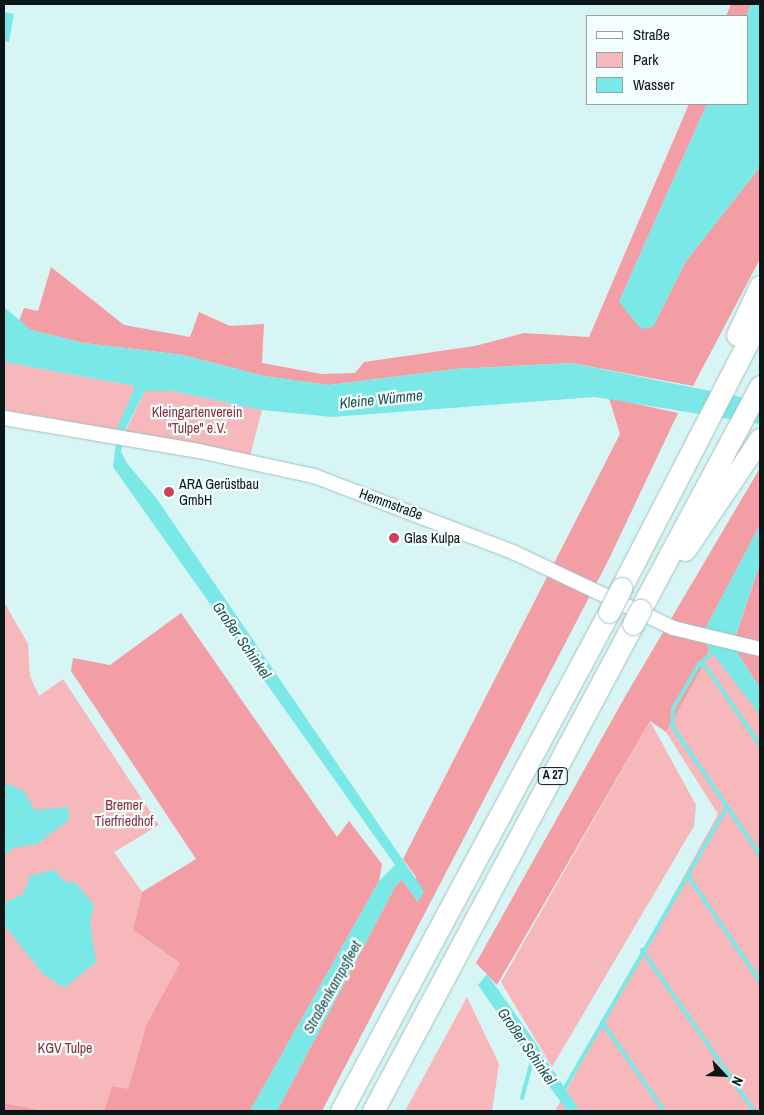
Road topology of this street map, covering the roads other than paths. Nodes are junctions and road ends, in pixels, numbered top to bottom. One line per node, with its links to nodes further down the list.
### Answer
1 (760, 286): 3 (highway)
2 (760, 319): 3 (highway)
3 (731, 360): 9 (highway, A 27, bridge)
4 (760, 386): 7 (highway, A 27)
5 (4, 418): 8 (street, Hemmstraße)
6 (760, 439): 7 (highway)
7 (642, 609): 10 (highway, A 27)
8 (760, 648)
9 (341, 1111)
10 (373, 1111)

